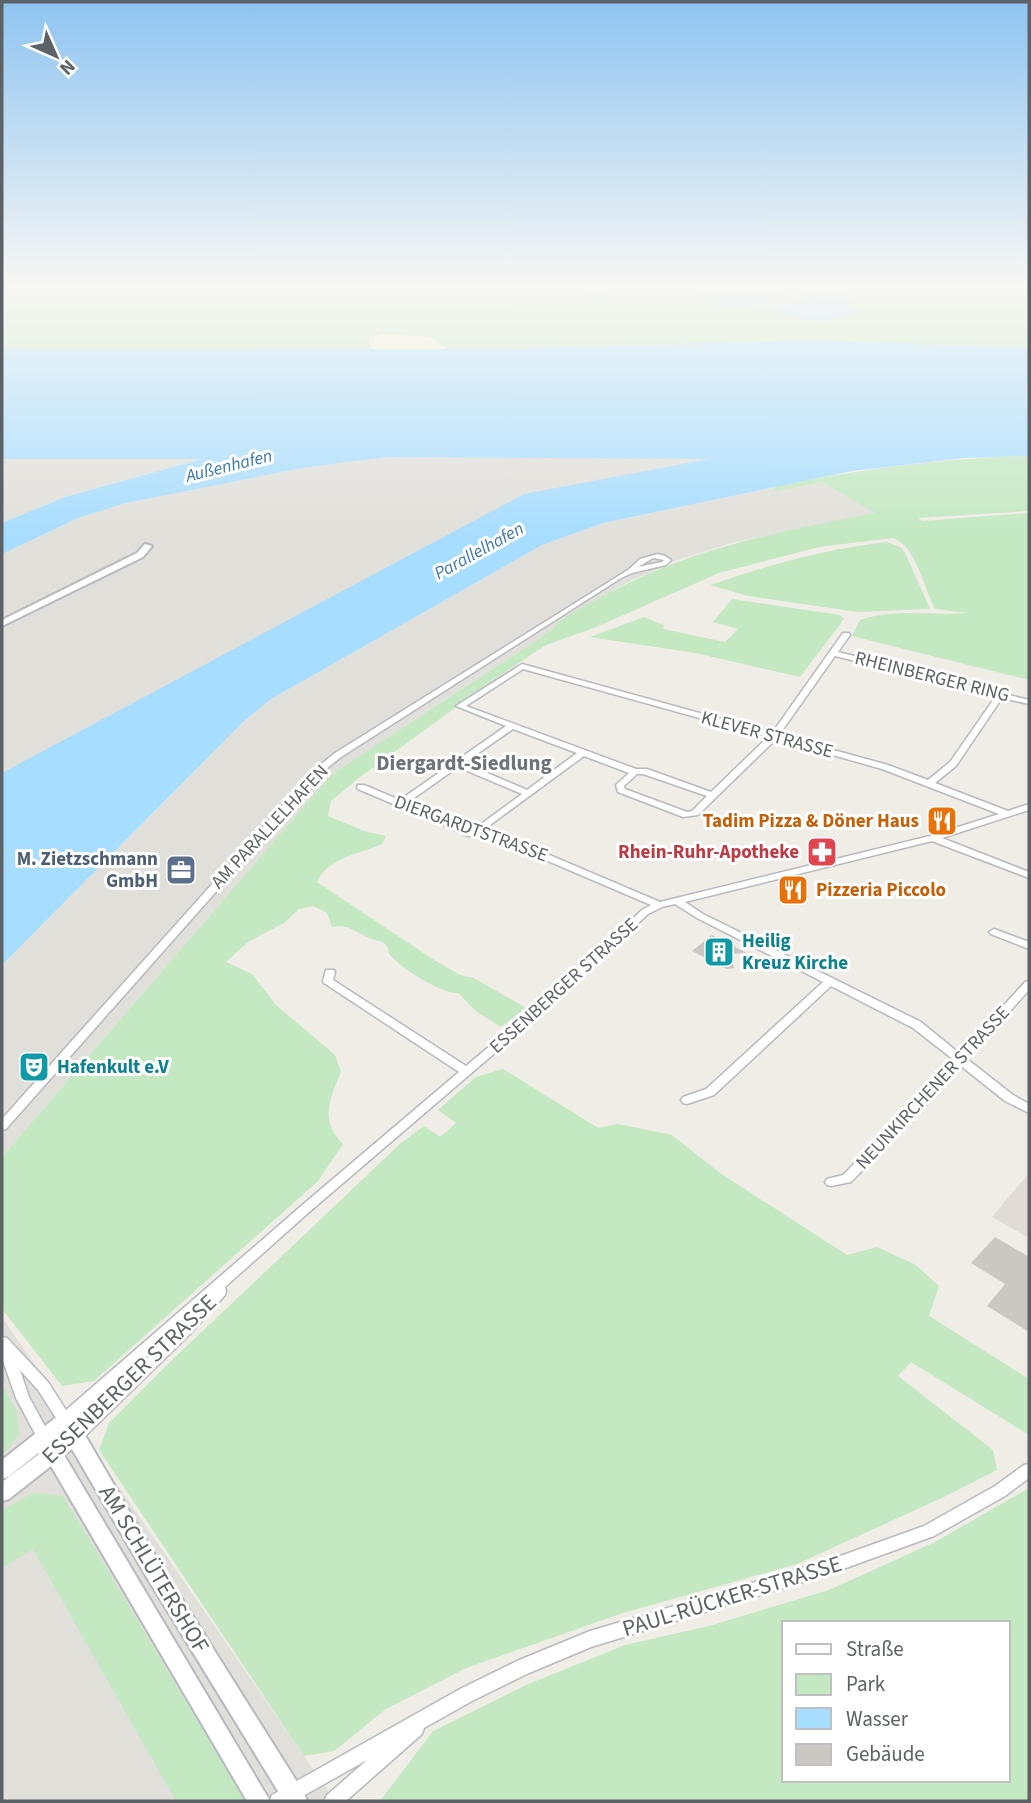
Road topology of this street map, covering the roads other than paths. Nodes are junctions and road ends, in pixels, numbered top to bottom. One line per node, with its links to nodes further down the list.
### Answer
1 (148, 547): 3 (street)
2 (630, 572): 34 (street, AM PARALLELHAFEN)
3 (2, 622)
4 (846, 635): 5 (street, RHEINBERGER RING)
5 (834, 653): 6 (street, RHEINBERGER RING); 9 (street, RHEINBERGER RING)
6 (1001, 694): 7 (street, RHEINBERGER RING); 13 (street)
7 (1029, 702)
8 (512, 726): 9 (street, KLEVER STRASSE); 10 (street); 11 (street)
9 (773, 737): 13 (street, KLEVER STRASSE); 16 (street, RHEINBERGER RING)
10 (582, 753): 12 (street); 15 (street)
11 (458, 764): 15 (street); 17 (street)
12 (635, 772): 16 (street); 16 (street, RHEINBERGER RING)
13 (930, 783): 19 (street, KLEVER STRASSE)
14 (361, 787): 17 (street, DIERGARDTSTRASSE)
15 (528, 793): 20 (street)
16 (713, 796)
17 (400, 804): 20 (street, DIERGARDTSTRASSE)
18 (1029, 807): 19 (street, ESSENBERGER STRASSE)
19 (1008, 814): 21 (street, ESSENBERGER STRASSE)
20 (480, 829): 24 (street, DIERGARDTSTRASSE)
21 (933, 838): 22 (street); 23 (street, ESSENBERGER STRASSE)
22 (1029, 875)
23 (677, 901): 24 (street, ESSENBERGER STRASSE); 28 (street)
24 (659, 905): 31 (street, ESSENBERGER STRASSE)
25 (994, 932): 26 (street)
26 (1029, 946)
27 (330, 972): 31 (street)
28 (831, 981): 30 (street); 32 (street)
29 (1026, 991): 30 (street, NEUNKIRCHENER STRASSE)
30 (961, 1060): 33 (street); 35 (street, NEUNKIRCHENER STRASSE)
31 (467, 1072): 37 (street, ESSENBERGER STRASSE)
32 (687, 1100)
33 (1029, 1109)
34 (2, 1126)
35 (831, 1182)
36 (3, 1343): 37 (street, AM SCHLÜTERSHOF); 38 (street, AM SCHLÜTERSHOF)
37 (70, 1428): 38 (street, ESSENBERGER STRASSE); 43 (street, AM SCHLÜTERSHOF)
38 (49, 1447): 40 (street, ESSENBERGER STRASSE); 41 (street, ESSENBERGER STRASSE); 44 (street, AM SCHLÜTERSHOF)
39 (1029, 1469): 42 (street, PAUL-RÜCKER-STRASSE)
40 (2, 1471)
41 (2, 1493)
42 (430, 1716): 43 (street, PAUL-RÜCKER-STRASSE); 45 (street, PAUL-RÜCKER-STRASSE)
43 (288, 1798)
44 (259, 1801)
45 (333, 1801)

